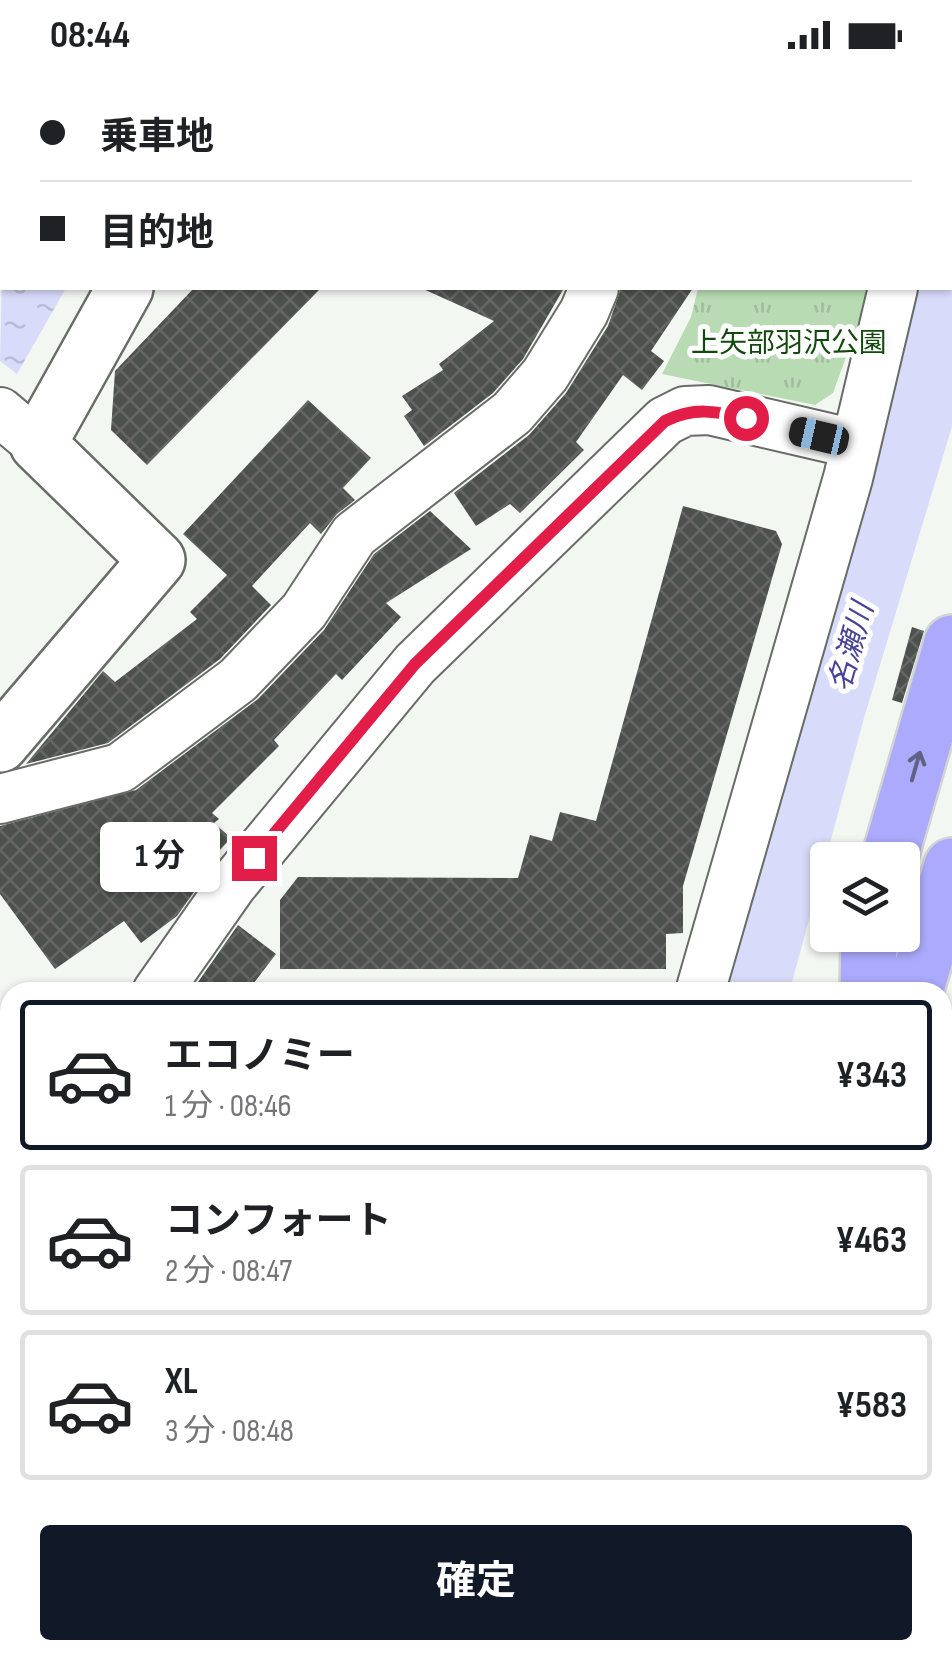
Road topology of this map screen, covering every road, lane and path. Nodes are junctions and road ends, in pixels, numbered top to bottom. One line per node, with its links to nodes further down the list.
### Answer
1 (123, 290): 4 (street)
2 (593, 290): 8 (street)
3 (893, 290): 5 (street)
4 (19, 428): 7 (street)
5 (856, 444): 12 (street); 13 (street)
6 (952, 643): 9 (highway, one-way to 6)
7 (0, 744)
8 (0, 799)
9 (895, 842)
10 (952, 866): 15 (highway)
11 (868, 952): 14 (highway)
12 (164, 982)
13 (703, 982)
14 (868, 982)
15 (918, 982)

